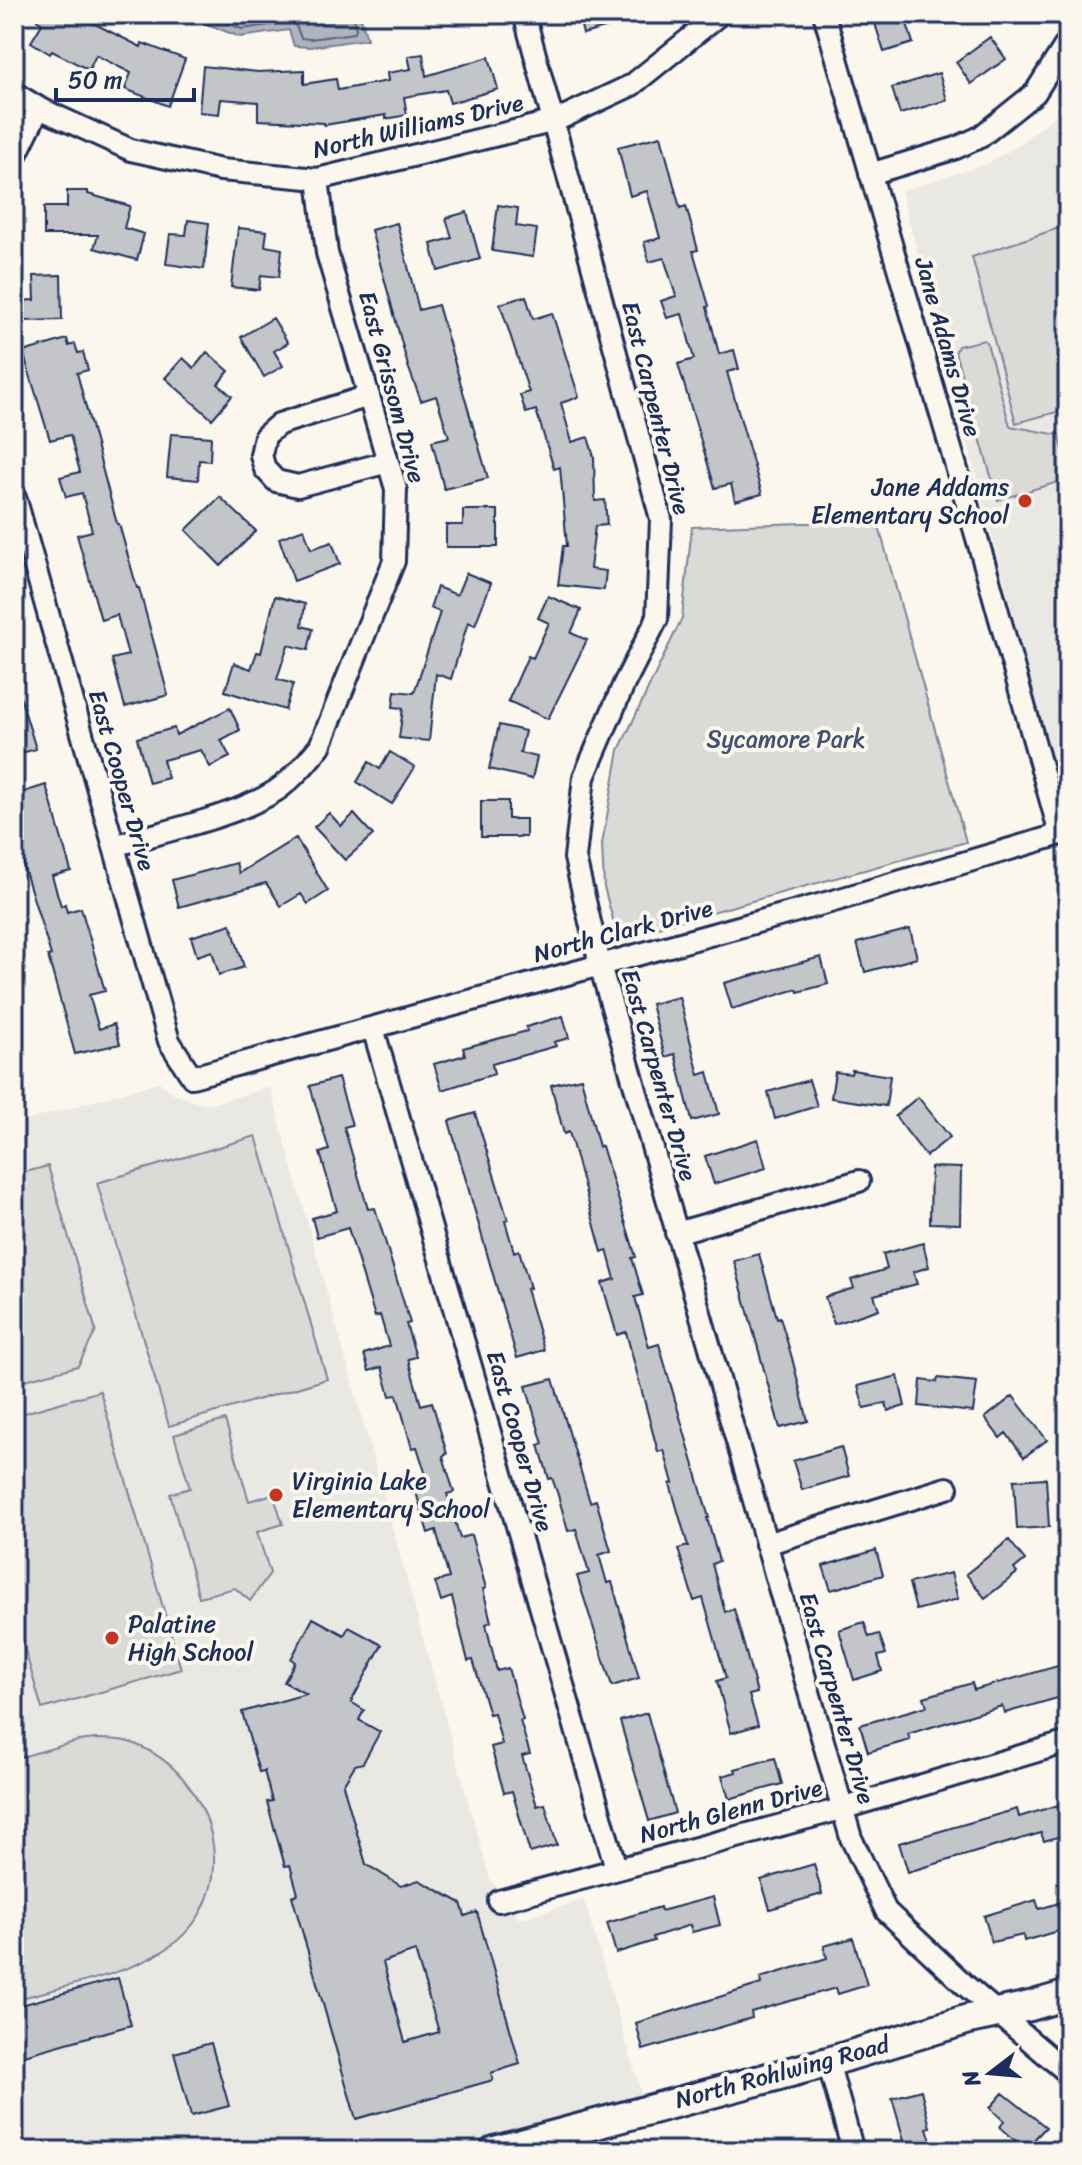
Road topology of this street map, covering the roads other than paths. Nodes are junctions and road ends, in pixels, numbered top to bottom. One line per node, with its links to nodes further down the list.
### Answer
1 (524, 14): 7 (street, East Carpenter Drive)
2 (720, 14): 7 (street, North Williams Drive)
3 (824, 14): 9 (street, Jane Adams Drive)
4 (1068, 41): 9 (street)
5 (14, 93): 6 (street, North Williams Drive)
6 (39, 108): 8 (street); 10 (street, North Williams Drive)
7 (555, 121): 10 (street, North Williams Drive); 16 (street, East Carpenter Drive)
8 (14, 159)
9 (870, 174): 14 (street, Jane Adams Drive)
10 (318, 179): 11 (street, East Grissom Drive)
11 (369, 396): 12 (street, East Grissom Drive); 12 (street)
12 (388, 462): 15 (street, East Grissom Drive)
13 (14, 493): 15 (street, East Cooper Drive)
14 (1064, 833): 16 (street, North Clark Drive)
15 (114, 846): 18 (street, East Cooper Drive)
16 (600, 965): 17 (street, North Clark Drive); 20 (street, East Carpenter Drive)
17 (373, 1028): 18 (street, North Clark Drive); 25 (street, East Cooper Drive)
18 (192, 1077)
19 (859, 1181): 20 (street)
20 (676, 1233): 22 (street, East Carpenter Drive)
21 (947, 1488): 22 (street)
22 (766, 1544): 24 (street, East Carpenter Drive)
23 (1068, 1742): 24 (street, North Glenn Drive)
24 (841, 1809): 25 (street, North Glenn Drive); 28 (street, East Carpenter Drive)
25 (616, 1868): 26 (street, North Glenn Drive)
26 (499, 1901)
27 (1068, 1995): 28 (street, North Rohlwing Road)
28 (997, 2012): 29 (street, North Rohlwing Road); 30 (street, East Carpenter Drive)
29 (828, 2062): 31 (street, North Rohlwing Road); 32 (street)
30 (1068, 2073)
31 (495, 2151)
32 (853, 2151)

